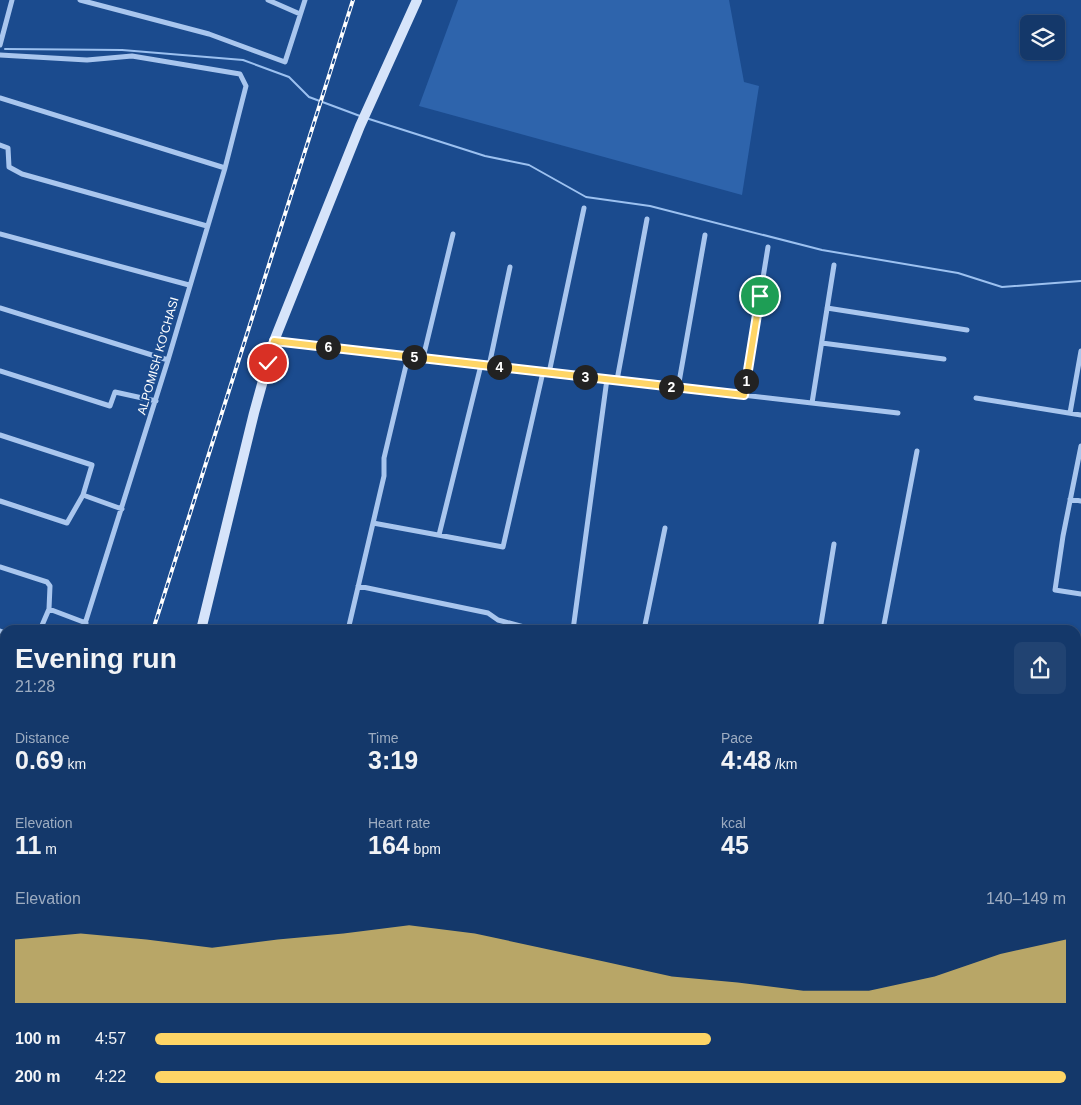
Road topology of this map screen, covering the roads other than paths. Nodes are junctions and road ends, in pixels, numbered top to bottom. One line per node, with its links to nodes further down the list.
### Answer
1 (12, 0): 7 (street)
2 (80, 0): 6 (street)
3 (268, 0): 6 (street)
4 (305, 0): 6 (street)
5 (417, 0): 25 (main road)
6 (300, 14)
7 (0, 44)
8 (0, 55): 11 (street, ALPOMISH KO'CHASI)
9 (0, 98): 11 (street)
10 (0, 145): 14 (street)
11 (225, 168): 14 (street, ALPOMISH KO'CHASI)
12 (584, 208): 35 (street)
13 (646, 219): 37 (street)
14 (208, 226): 21 (street, ALPOMISH KO'CHASI)
15 (0, 234): 21 (street)
16 (453, 234): 29 (street)
17 (705, 235): 38 (street)
18 (768, 247): 39 (street)
19 (834, 264): 23 (street)
20 (510, 267): 33 (street)
21 (190, 285): 31 (street, ALPOMISH KO'CHASI)
22 (0, 308): 31 (street)
23 (827, 308): 24 (street); 26 (street)
24 (967, 330)
25 (274, 341): 28 (street); 65 (main road)
26 (822, 343): 30 (street); 42 (street)
27 (1081, 352): 44 (street)
28 (408, 356): 29 (street); 54 (street)
29 (423, 358): 32 (street)
30 (944, 359)
31 (168, 360): 41 (street, ALPOMISH KO'CHASI)
32 (481, 365): 33 (street); 56 (street)
33 (489, 366): 35 (street)
34 (0, 371): 41 (street)
35 (546, 372): 36 (street); 56 (street)
36 (607, 379): 37 (street); 68 (street)
37 (616, 380): 38 (street)
38 (678, 388): 39 (street)
39 (744, 395): 42 (street)
40 (976, 398): 44 (street)
41 (156, 401): 53 (street, ALPOMISH KO'CHASI)
42 (812, 403): 43 (street)
43 (898, 414)
44 (1070, 414): 45 (street)
45 (1081, 415)
46 (0, 435): 49 (street)
47 (1081, 446): 50 (street)
48 (917, 451): 71 (street)
49 (83, 495): 52 (street); 53 (street)
50 (1070, 499): 51 (street); 60 (street)
51 (1081, 501)
52 (0, 502)
53 (122, 509): 62 (street, ALPOMISH KO'CHASI)
54 (373, 523): 56 (street); 59 (street)
55 (665, 528): 69 (street)
56 (439, 536)
57 (834, 544): 70 (street)
58 (0, 567): 61 (street)
59 (358, 586): 66 (street); 67 (street)
60 (1081, 594)
61 (49, 609): 62 (street); 63 (street)
62 (86, 622): 64 (street, ALPOMISH KO'CHASI)
63 (42, 625)
64 (85, 625)
65 (202, 625)
66 (349, 625)
67 (516, 625)
68 (574, 625)
69 (645, 625)
70 (821, 625)
71 (884, 625)

